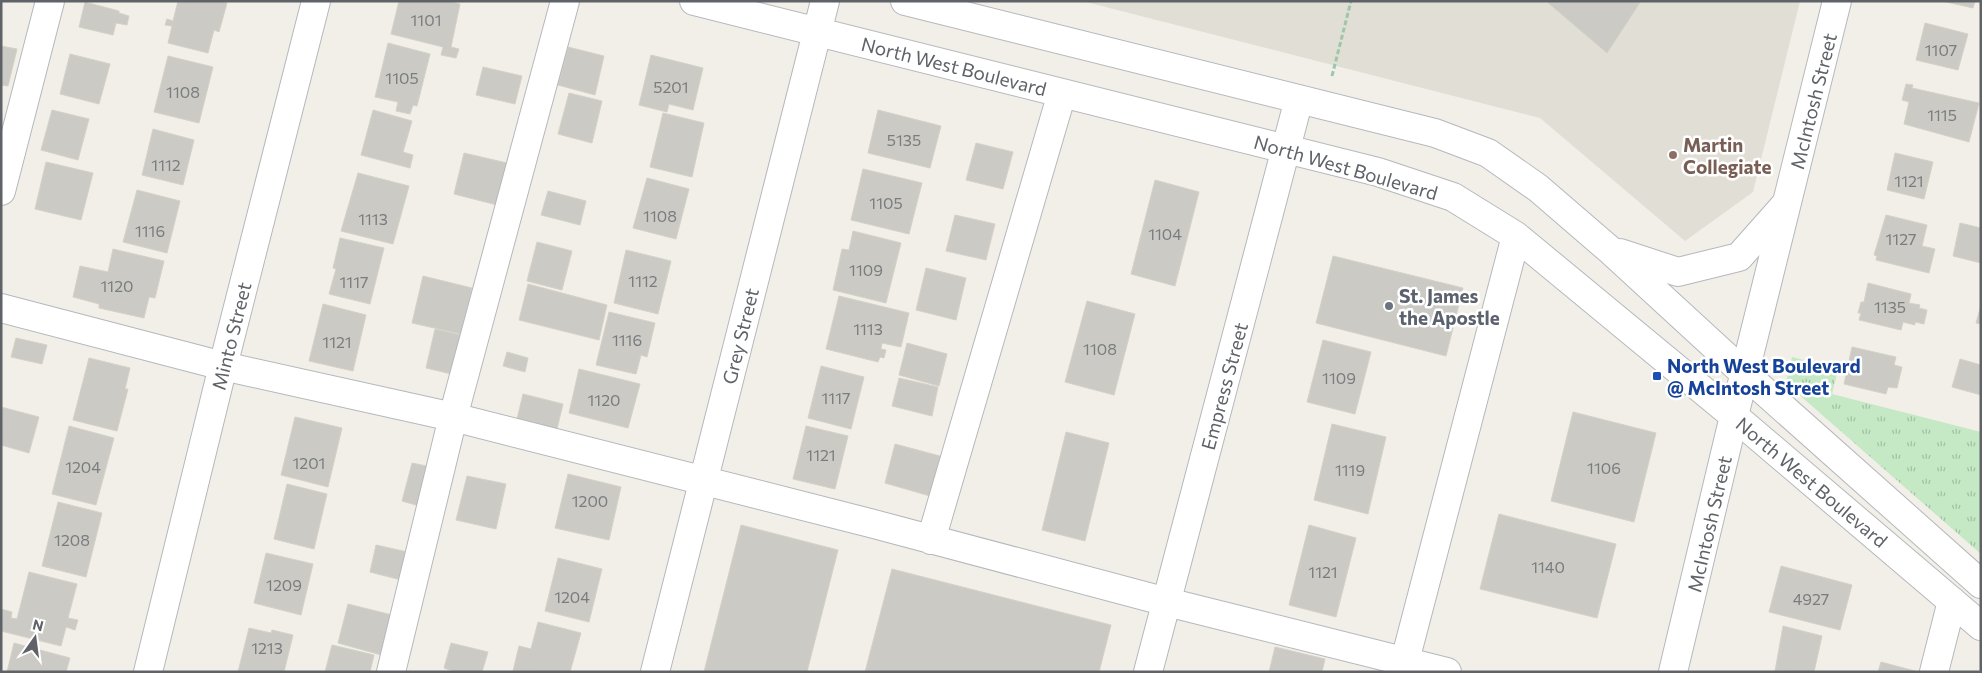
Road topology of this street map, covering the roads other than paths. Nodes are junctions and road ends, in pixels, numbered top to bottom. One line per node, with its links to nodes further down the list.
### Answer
1 (50, 1): 12 (street)
2 (316, 1): 17 (street, Minto Street)
3 (565, 1): 20 (street)
4 (694, 1): 8 (street, North West Boulevard)
5 (824, 1): 8 (street, Grey Street)
6 (906, 1): 10 (street, North West Boulevard)
7 (1837, 1): 13 (street, McIntosh Street)
8 (817, 32): 9 (street, North West Boulevard); 21 (street, Grey Street)
9 (1062, 93): 11 (street, North West Boulevard); 22 (street)
10 (1312, 102): 11 (street, Empress Street); 15 (street, North West Boulevard)
11 (1286, 149): 14 (street, North West Boulevard); 25 (street, Empress Street)
12 (1, 192)
13 (1789, 202): 15 (street, McIntosh Street); 18 (street, McIntosh Street)
14 (1516, 236): 19 (street, North West Boulevard); 27 (street)
15 (1610, 250): 18 (street, North West Boulevard)
16 (1, 308): 17 (street)
17 (223, 366): 20 (street); 28 (street, Minto Street)
18 (1745, 374): 19 (street, McIntosh Street); 23 (street, North West Boulevard)
19 (1734, 416): 24 (street, North West Boulevard); 33 (street, McIntosh Street)
20 (453, 417): 21 (street); 29 (street)
21 (703, 482): 22 (street); 30 (street, Grey Street)
22 (932, 540): 25 (street)
23 (1981, 584)
24 (1952, 601): 26 (street, North West Boulevard); 34 (street)
25 (1167, 602): 27 (street); 31 (street, Empress Street)
26 (1981, 626)
27 (1403, 667): 32 (street)
28 (148, 672)
29 (391, 672)
30 (654, 672)
31 (1148, 672)
32 (1447, 672)
33 (1673, 672)
34 (1934, 672)

